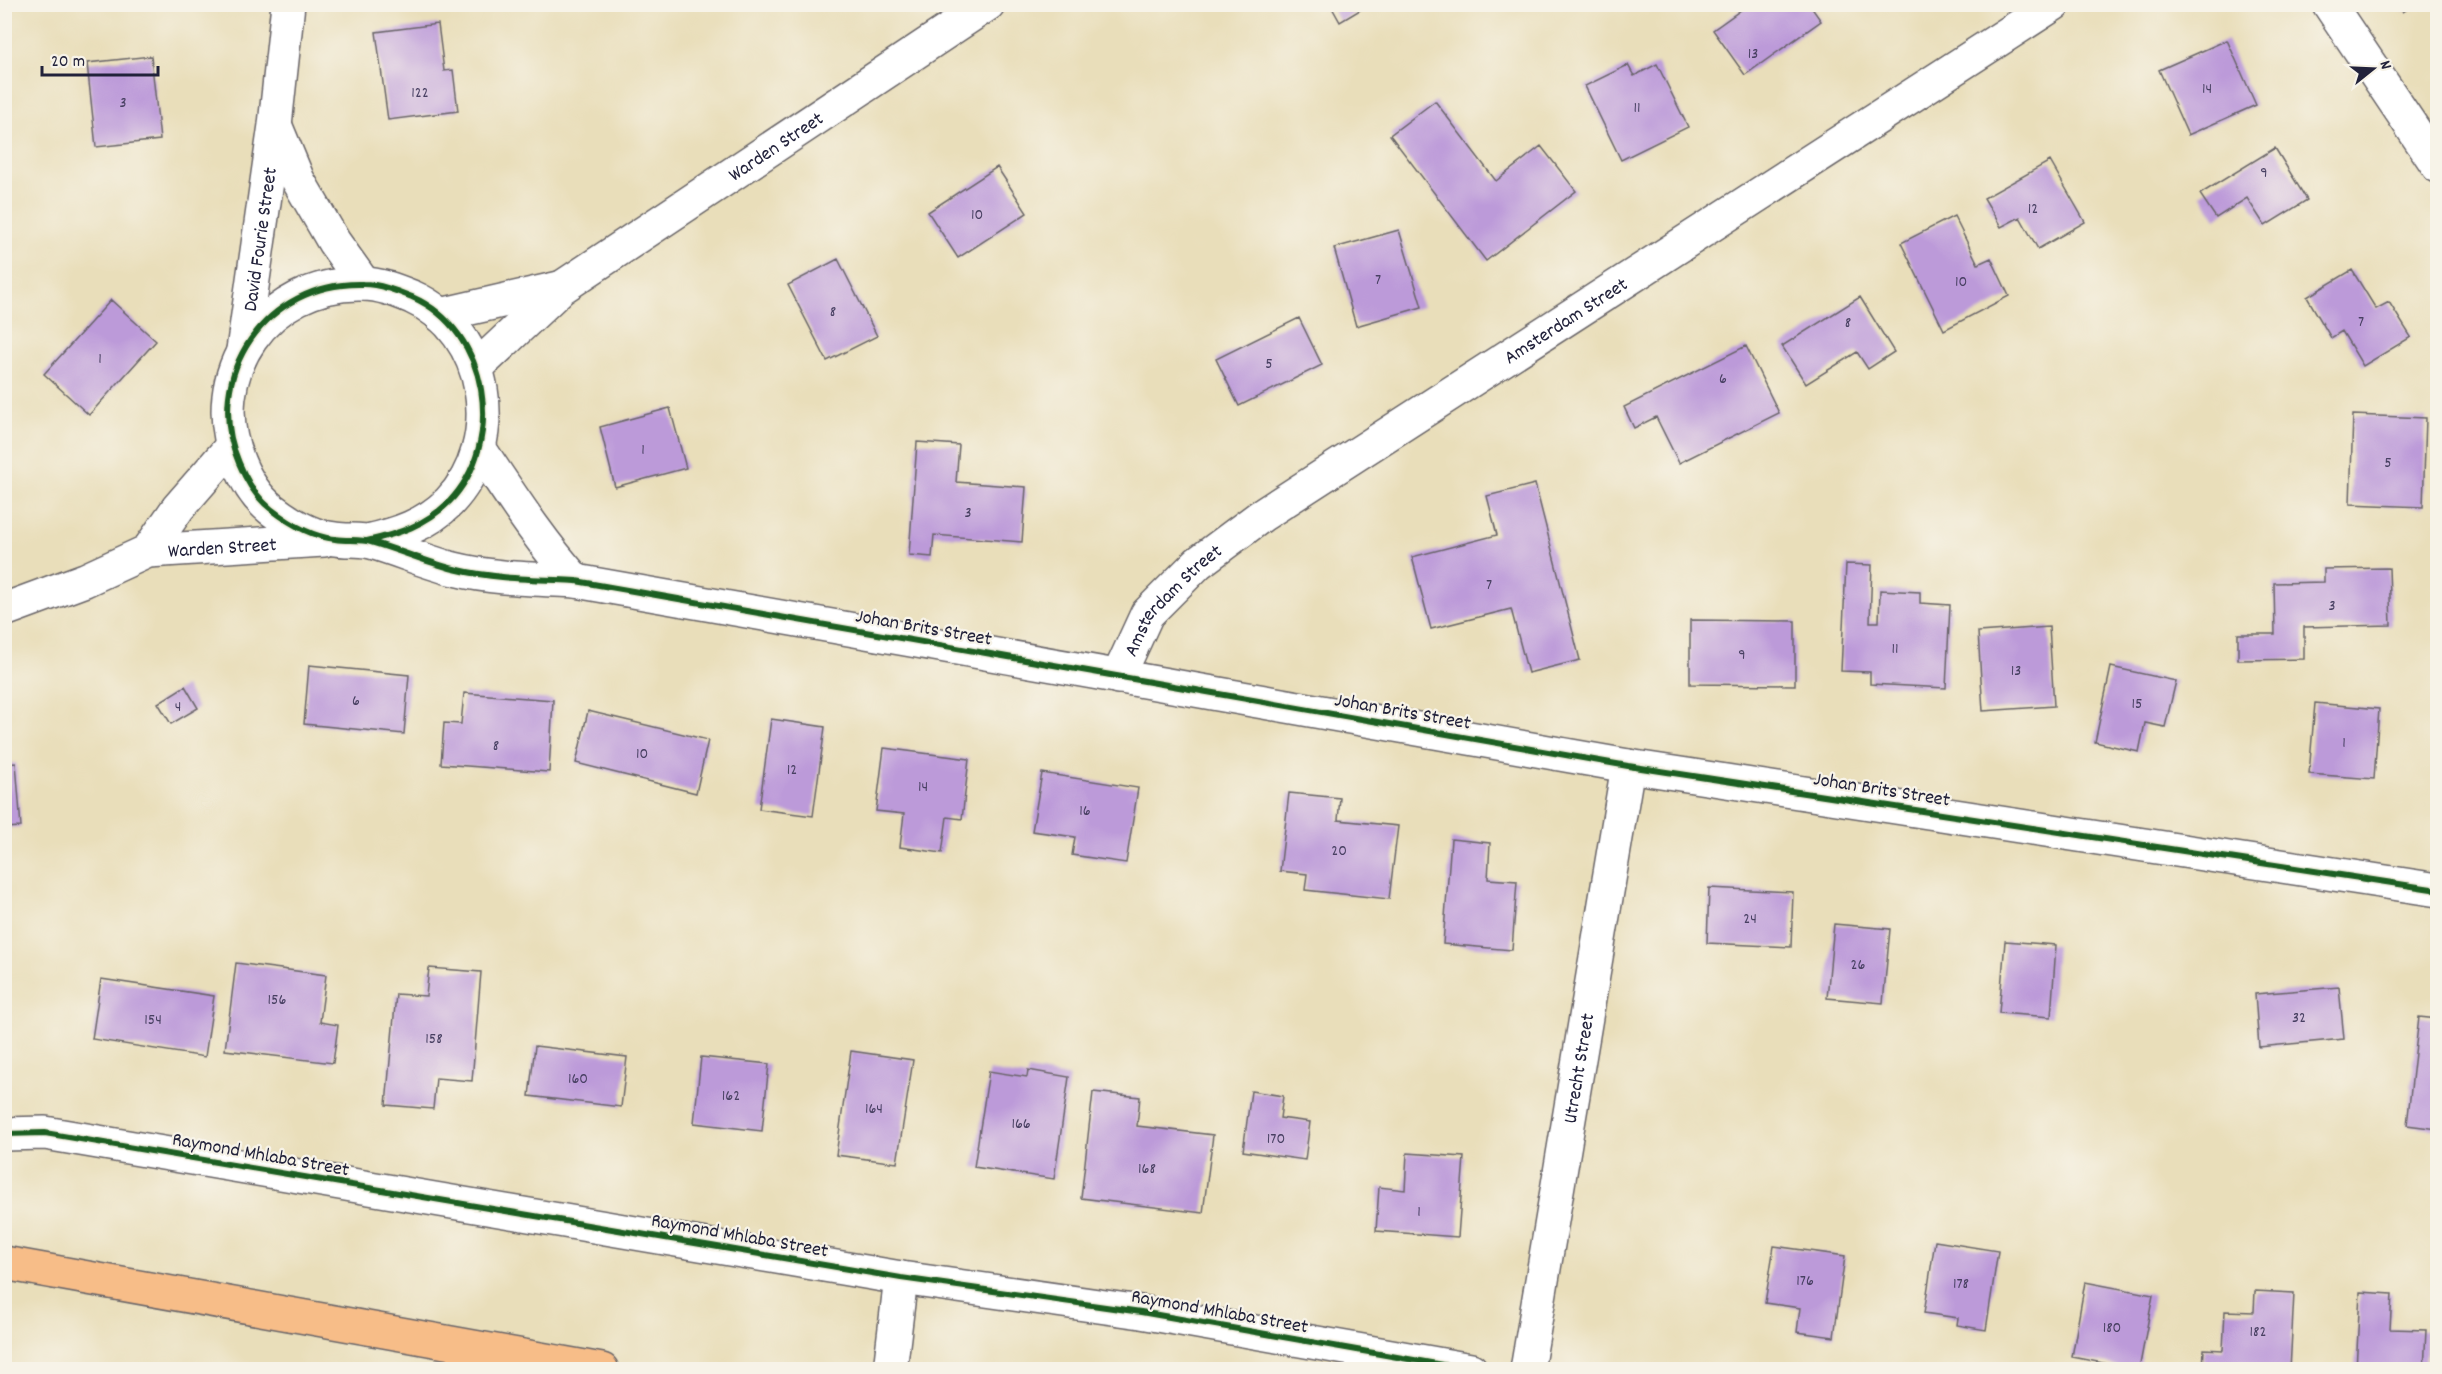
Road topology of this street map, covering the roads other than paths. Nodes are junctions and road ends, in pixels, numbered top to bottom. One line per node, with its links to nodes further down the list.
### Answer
1 (288, 4): 5 (street, David Fourie Street)
2 (988, 4): 8 (street, Warden Street)
3 (2054, 4): 19 (street, Amsterdam Street)
4 (2329, 4): 6 (street)
5 (276, 125): 7 (street, David Fourie Street); 10 (street, David Fourie Street)
6 (2438, 166)
7 (364, 284): 9 (street); 10 (street)
8 (561, 288): 9 (street, Warden Street); 11 (street, Warden Street)
9 (440, 315): 11 (street)
10 (243, 351): 12 (street)
11 (476, 368): 13 (street)
12 (232, 447): 14 (street); 16 (street, Warden Street)
13 (480, 448): 15 (street); 17 (street)
14 (332, 539): 15 (street); 16 (street, Warden Street)
15 (367, 541): 17 (street, Johan Brits Street)
16 (147, 551): 18 (street, Warden Street)
17 (576, 581): 19 (street, Johan Brits Street)
18 (4, 610)
19 (1118, 676): 20 (street, Johan Brits Street)
20 (1628, 766): 21 (street, Johan Brits Street); 28 (street, Utrecht Street)
21 (2438, 890)
22 (4, 1134): 24 (street, Raymond Mhlaba Street)
23 (4, 1263): 25 (main road)
24 (901, 1278): 26 (street); 27 (street, Raymond Mhlaba Street)
25 (602, 1370)
26 (890, 1370)
27 (1471, 1370)
28 (1527, 1370)

